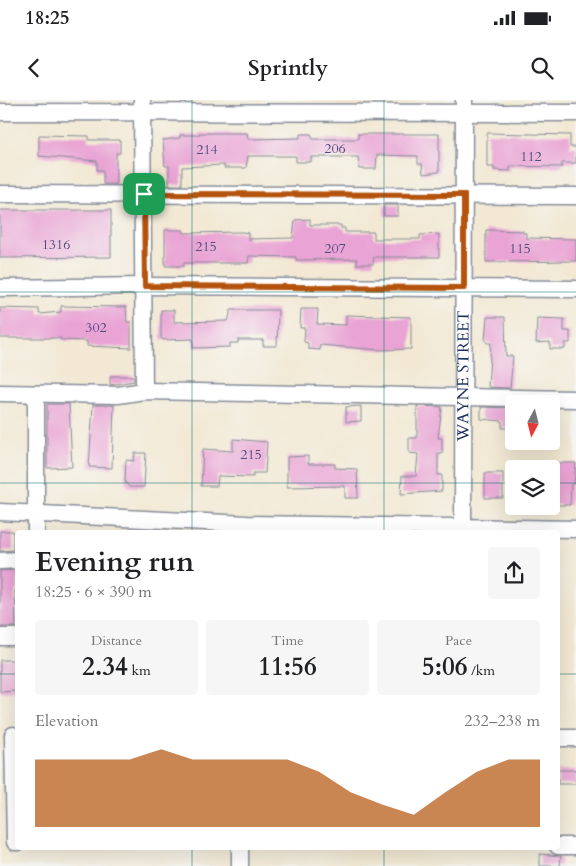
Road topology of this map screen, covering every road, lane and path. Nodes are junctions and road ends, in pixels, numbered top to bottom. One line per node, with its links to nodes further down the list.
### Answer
1 (142, 106): 2 (street); 3 (street); 6 (street)
2 (464, 106): 4 (street); 7 (street, WAYNE STREET)
3 (0, 112)
4 (576, 113)
5 (0, 194): 6 (street)
6 (144, 194): 7 (street); 9 (street)
7 (464, 195): 8 (street); 11 (street, WAYNE STREET)
8 (576, 196)
9 (145, 286): 10 (street); 11 (street); 13 (street)
10 (0, 288)
11 (464, 288): 12 (street); 16 (street, WAYNE STREET)
12 (576, 289)
13 (144, 391): 15 (street); 16 (street)
14 (0, 393): 15 (street)
15 (36, 394): 19 (street)
16 (463, 397): 17 (street); 23 (street, WAYNE STREET)
17 (576, 399)
18 (0, 512): 19 (street)
19 (36, 514): 20 (street); 22 (street)
20 (229, 528): 23 (street)
21 (576, 529): 23 (street)
22 (36, 530)
23 (463, 530)
24 (15, 560): 25 (street)
25 (0, 561)
26 (0, 637): 27 (street)
27 (15, 637)
28 (10, 735): 31 (street)
29 (560, 738): 30 (street)
30 (576, 738)
31 (15, 842)
32 (560, 846): 33 (street)
33 (576, 846)
34 (240, 850): 35 (street)
35 (240, 866)

